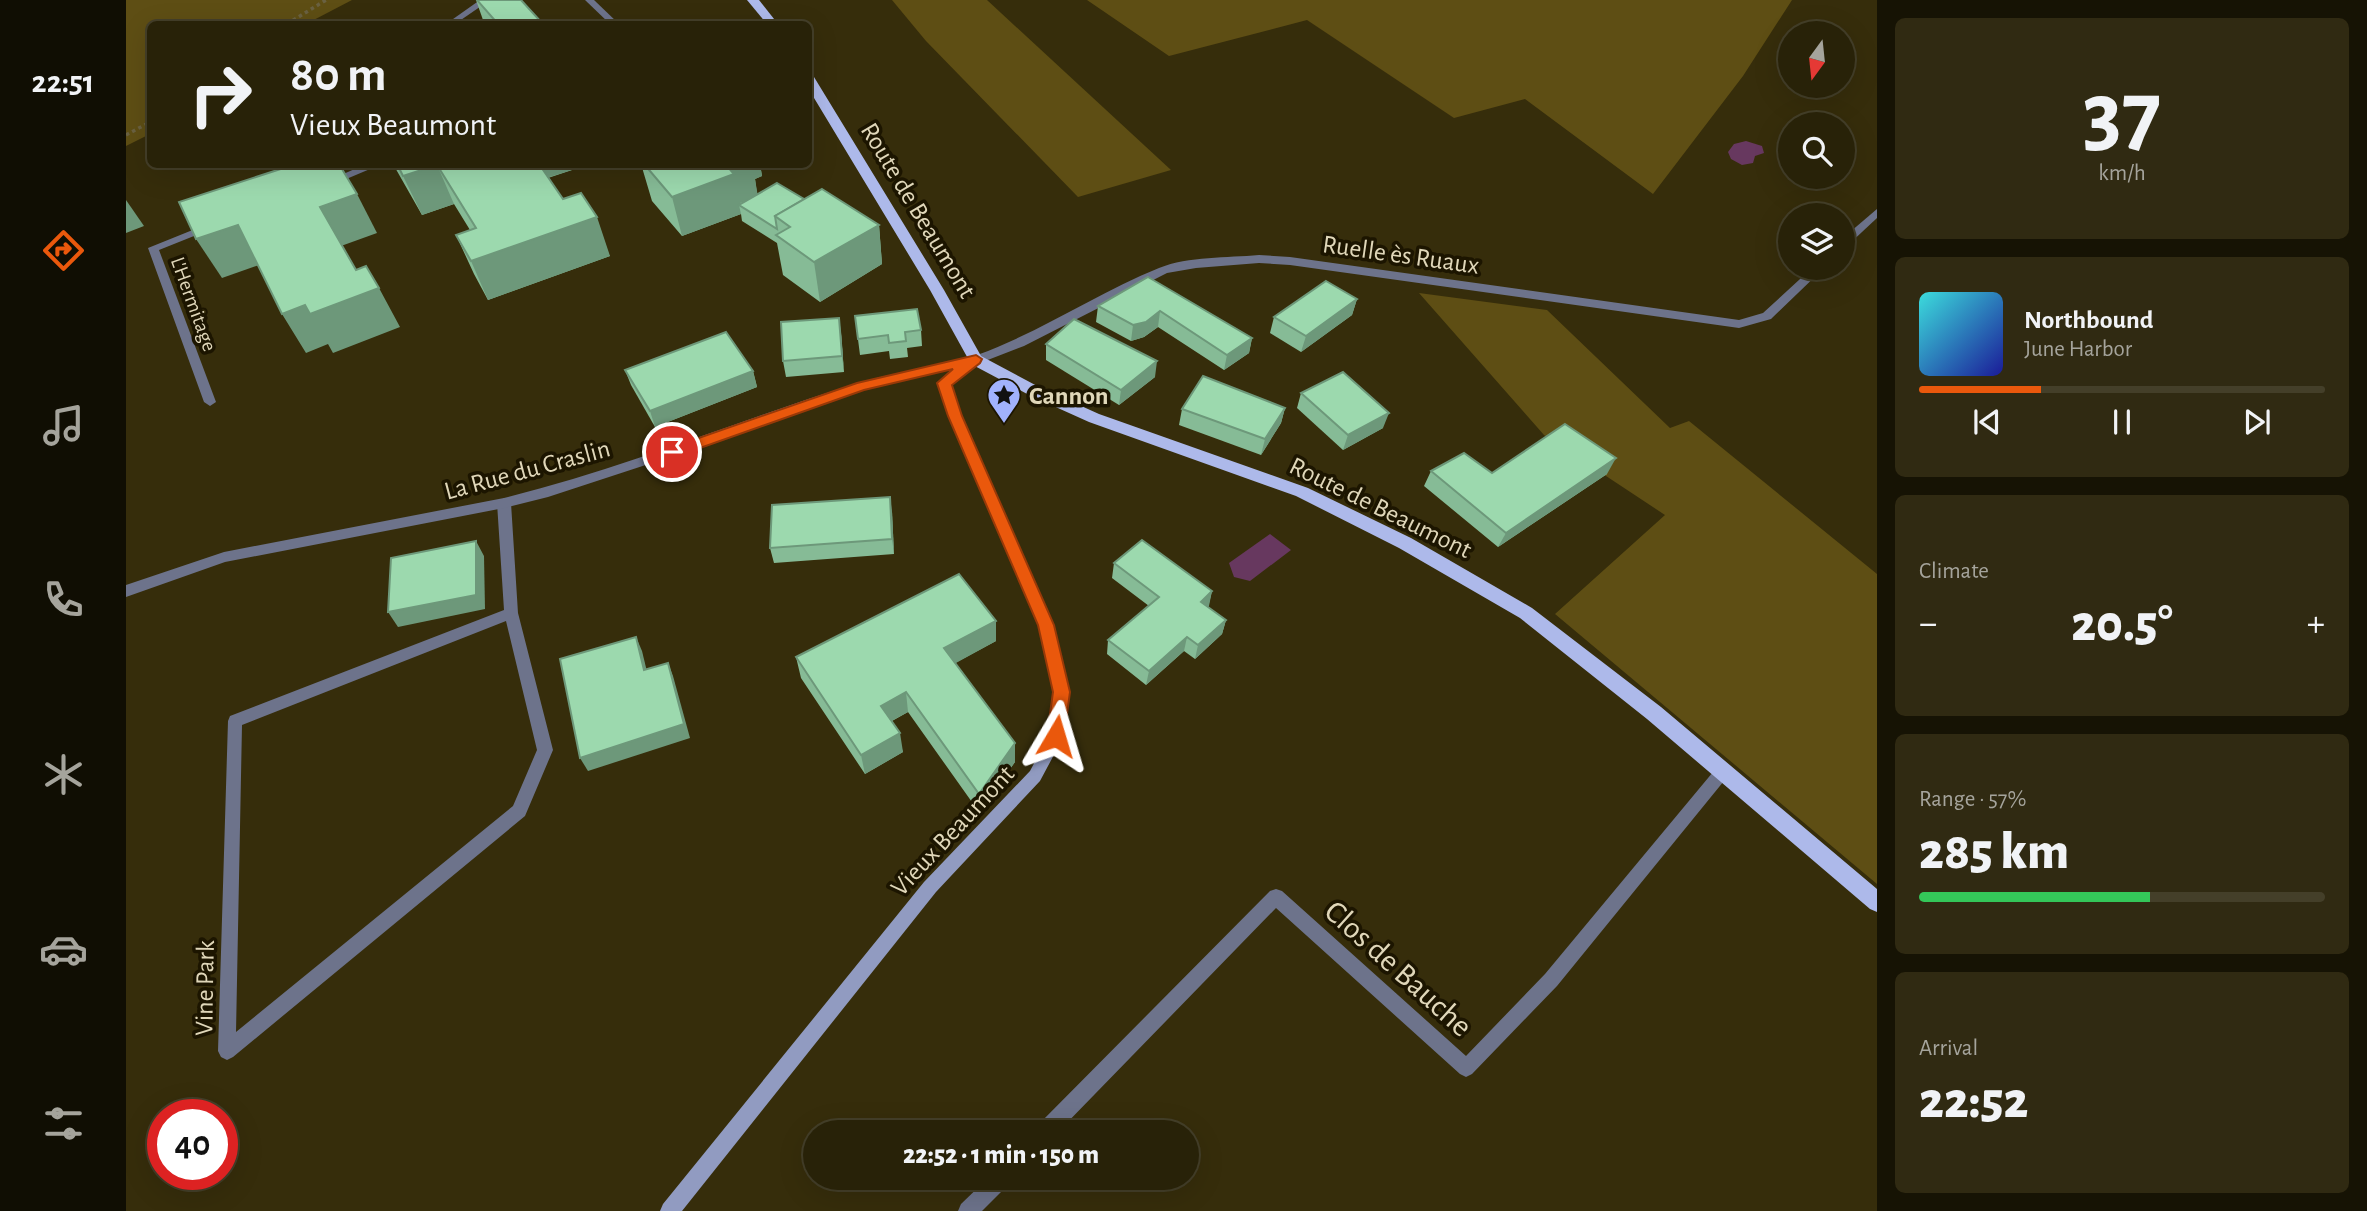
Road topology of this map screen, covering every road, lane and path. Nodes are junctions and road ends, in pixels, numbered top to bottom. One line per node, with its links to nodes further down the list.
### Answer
1 (326, 0): 5 (path)
2 (486, 0): 6 (street)
3 (589, 0): 7 (street)
4 (753, 0): 8 (main road)
5 (292, 21)
6 (454, 21)
7 (612, 21)
8 (770, 21)
9 (812, 84): 18 (main road, Route de Beaumont)
10 (147, 124): 11 (path)
11 (126, 135)
12 (365, 168): 13 (street)
13 (320, 186)
14 (1877, 212): 16 (street)
15 (217, 224): 19 (street, L'Hermitage)
16 (1855, 233)
17 (1805, 280): 18 (street, Ruelle ès Ruaux)
18 (976, 359): 20 (street, La Rue du Craslin); 23 (main road, Route de Beaumont); 27 (street, Vieux Beaumont)
19 (210, 402)
20 (504, 503): 21 (street, La Rue du Craslin); 22 (street, Vine Park)
21 (126, 592)
22 (511, 613): 22 (street, Vine Park)
23 (1723, 771): 24 (main road, Route de Beaumont); 25 (street, Clos de Bauche)
24 (1877, 902)
25 (1057, 1120)
26 (989, 1190): 28 (street)
27 (670, 1211)
28 (968, 1211)

